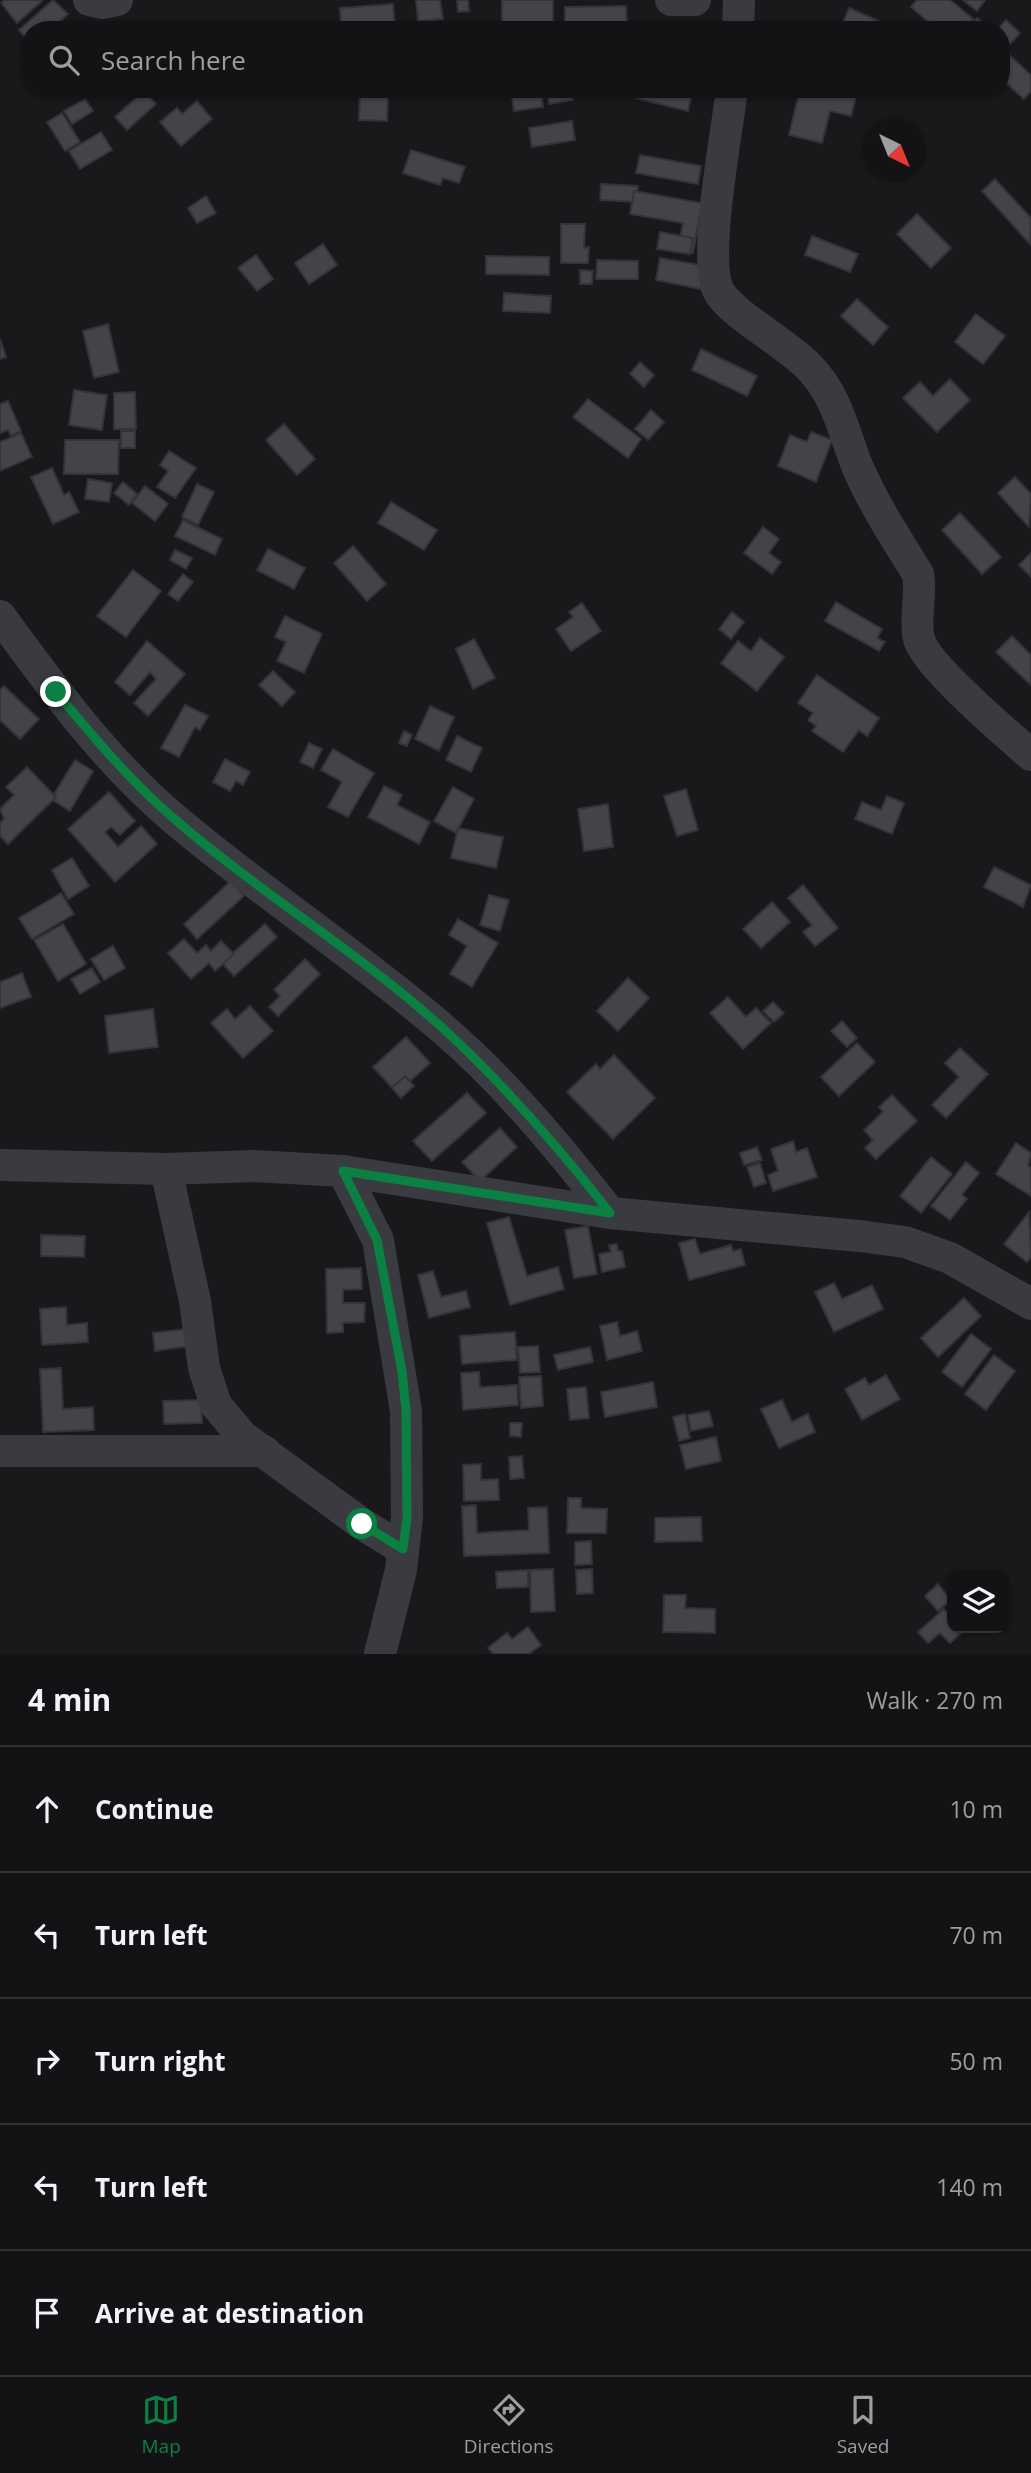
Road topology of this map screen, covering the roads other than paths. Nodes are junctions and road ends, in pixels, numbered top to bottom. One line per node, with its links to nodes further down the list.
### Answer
1 (89, 0): 2 (street)
2 (117, 0)
3 (671, 0): 4 (street)
4 (695, 0)
5 (739, 0): 6 (street)
6 (738, 21)
7 (731, 98): 9 (street)
8 (0, 615): 13 (street)
9 (1031, 755)
10 (0, 1165): 11 (street)
11 (166, 1168): 12 (street); 16 (street)
12 (343, 1171): 13 (street); 17 (street)
13 (610, 1213): 14 (street)
14 (1031, 1304)
15 (0, 1451): 16 (street)
16 (264, 1451): 17 (street)
17 (403, 1549): 18 (street)
18 (380, 1654)

